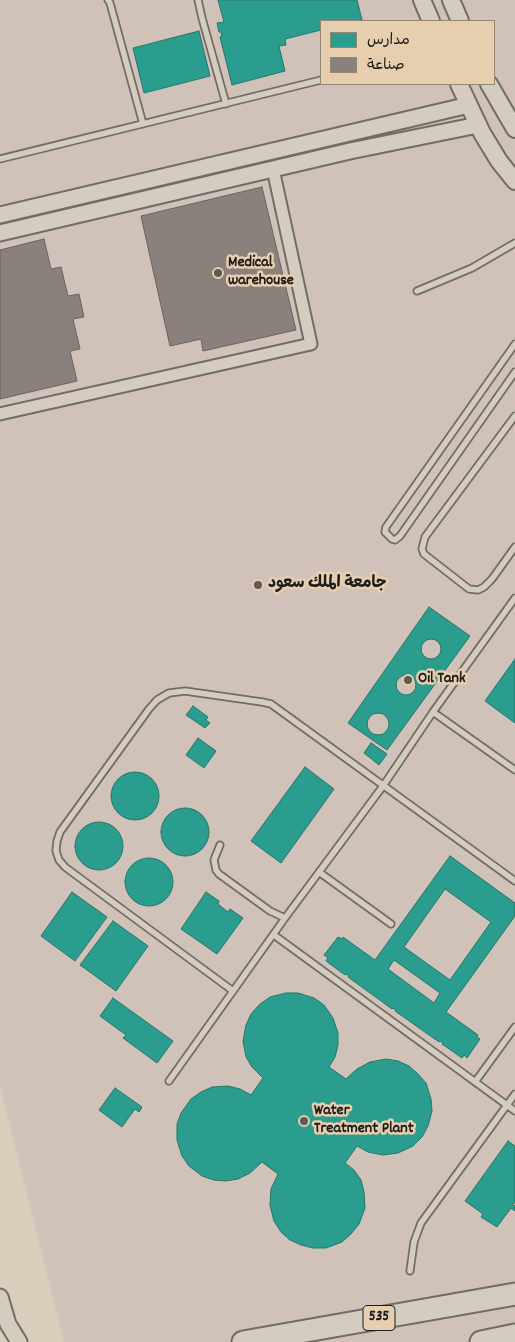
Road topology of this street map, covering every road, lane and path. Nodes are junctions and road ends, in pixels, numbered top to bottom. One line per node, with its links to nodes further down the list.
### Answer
1 (108, 0): 12 (lane)
2 (198, 0): 10 (lane)
3 (422, 0): 5 (main road)
4 (451, 0): 6 (main road)
5 (431, 20)
6 (460, 20)
7 (320, 80): 10 (lane)
8 (459, 85): 11 (main road)
9 (490, 85): 14 (main road)
10 (226, 104): 12 (lane)
11 (469, 105): 13 (main road); 15 (street)
12 (143, 124): 17 (lane)
13 (478, 125): 16 (street); 19 (main road)
14 (515, 129)
15 (346, 135): 16 (street); 20 (street)
16 (350, 152): 18 (street)
17 (0, 159)
18 (273, 169): 21 (street); 30 (street)
19 (515, 181)
20 (77, 196): 21 (street); 22 (street)
21 (81, 213): 23 (street)
22 (0, 215)
23 (0, 233)
24 (515, 243): 25 (lane)
25 (417, 291)
26 (515, 344): 27 (lane)
27 (509, 352): 28 (lane); 29 (lane)
28 (515, 357)
29 (515, 372)
30 (0, 414)
31 (515, 416): 32 (lane)
32 (515, 547)
33 (515, 598): 34 (lane)
34 (433, 712): 35 (lane); 36 (lane)
35 (515, 770)
36 (383, 786): 38 (lane); 39 (lane); 43 (lane)
37 (220, 845): 40 (lane)
38 (319, 872): 40 (lane); 41 (lane)
39 (515, 881)
40 (284, 918): 42 (lane)
41 (391, 924)
42 (274, 935): 43 (lane); 46 (lane)
43 (233, 991): 45 (lane)
44 (515, 1027): 46 (lane)
45 (169, 1081)
46 (475, 1082): 48 (lane)
47 (515, 1094): 48 (lane)
48 (507, 1105): 49 (lane); 50 (lane)
49 (515, 1111)
50 (410, 1271)
51 (515, 1294): 55 (highway, 535)
52 (0, 1297): 54 (street)
53 (515, 1335): 56 (highway)
54 (19, 1342)
55 (243, 1342)
56 (481, 1342)

